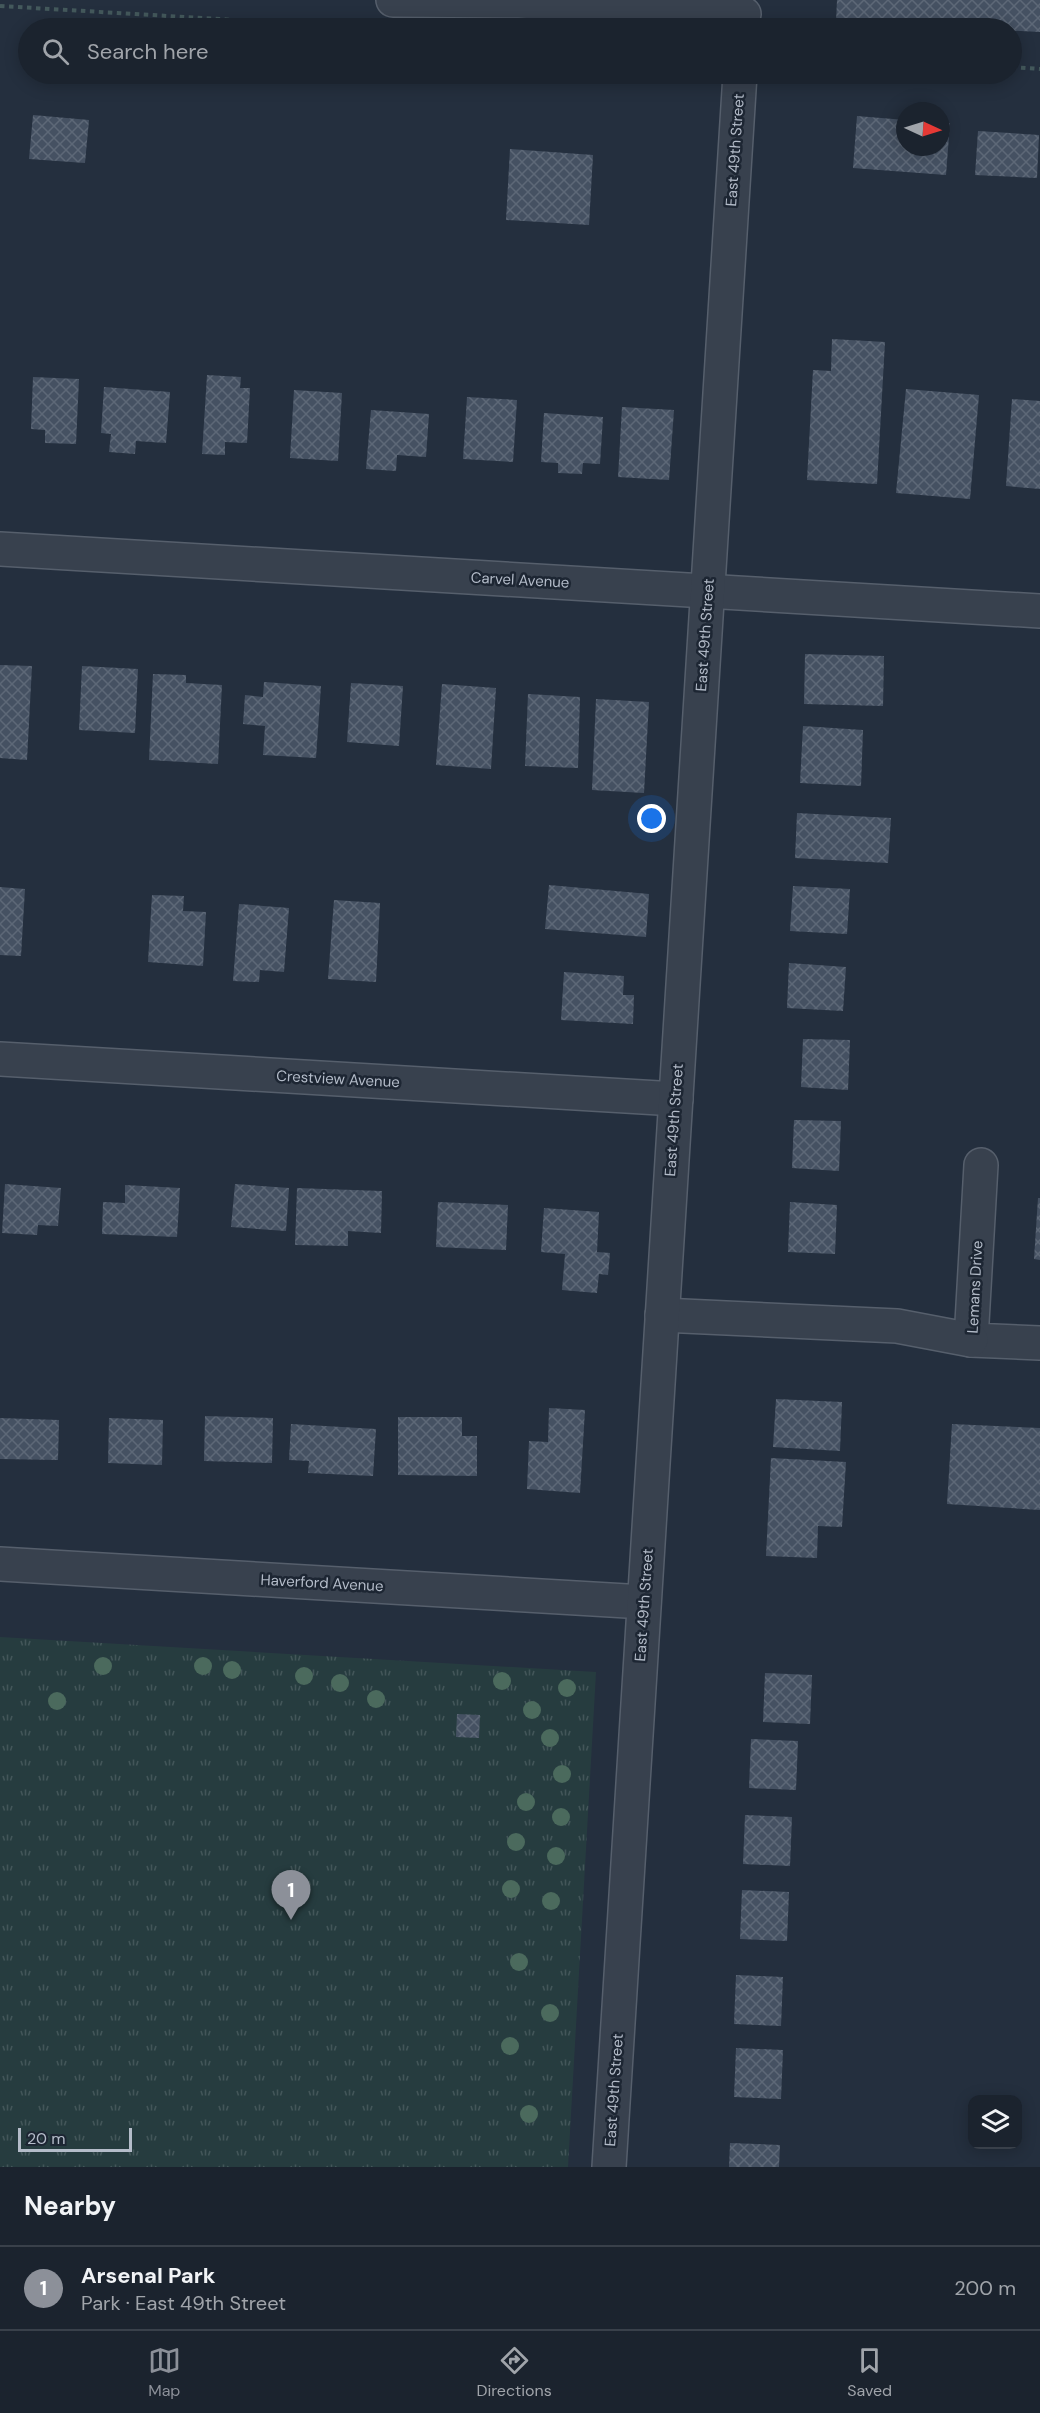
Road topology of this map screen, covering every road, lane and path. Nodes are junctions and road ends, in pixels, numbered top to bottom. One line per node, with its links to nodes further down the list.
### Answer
1 (393, 0): 3 (street)
2 (0, 6): 4 (path)
3 (744, 14)
4 (202, 18)
5 (1022, 68): 6 (path)
6 (1040, 69)
7 (739, 84): 9 (street, East 49th Street)
8 (0, 549): 9 (street, Carvel Avenue)
9 (707, 591): 10 (street, Carvel Avenue); 12 (street, East 49th Street)
10 (1040, 611)
11 (0, 1059): 12 (street, Crestview Avenue)
12 (676, 1099): 14 (street, East 49th Street)
13 (981, 1166): 15 (street, Lemans Drive)
14 (662, 1315): 15 (street); 18 (street, East 49th Street)
15 (971, 1340): 16 (street, Lemans Drive)
16 (1040, 1343)
17 (0, 1564): 18 (street, Haverford Avenue)
18 (644, 1602): 19 (street, East 49th Street)
19 (609, 2167)

